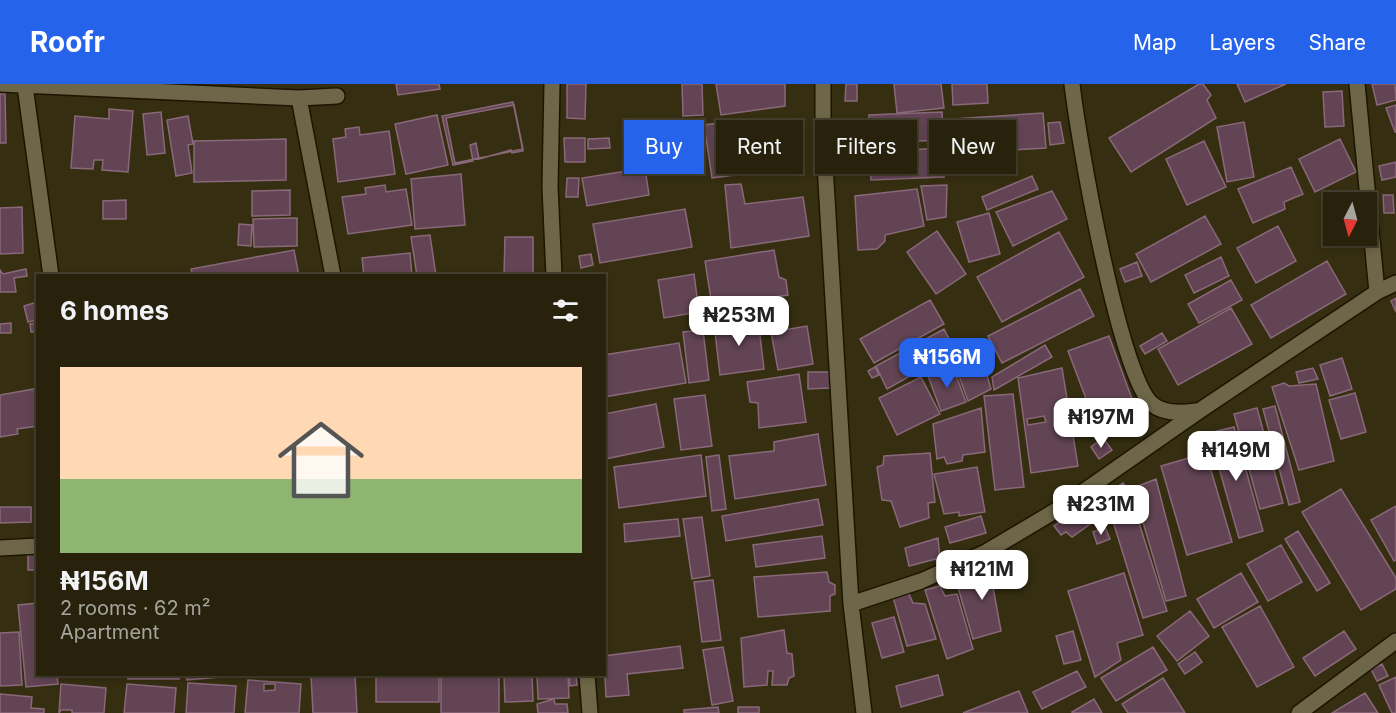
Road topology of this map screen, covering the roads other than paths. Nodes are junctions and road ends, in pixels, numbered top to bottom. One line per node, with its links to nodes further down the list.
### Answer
1 (0, 84): 6 (street)
2 (552, 84): 11 (street)
3 (824, 84): 17 (street)
4 (1072, 84): 14 (street)
5 (1357, 84): 13 (street)
6 (25, 86): 8 (street); 9 (street)
7 (337, 96): 8 (street)
8 (299, 98): 10 (street)
9 (51, 274)
10 (333, 274)
11 (554, 274)
12 (1396, 283): 13 (street)
13 (1377, 292): 14 (street)
14 (1198, 411): 17 (street)
15 (36, 546): 16 (street)
16 (0, 548)
17 (851, 603): 21 (street)
18 (1396, 640): 22 (street)
19 (587, 676): 20 (street)
20 (590, 713)
21 (864, 713)
22 (1299, 713)

